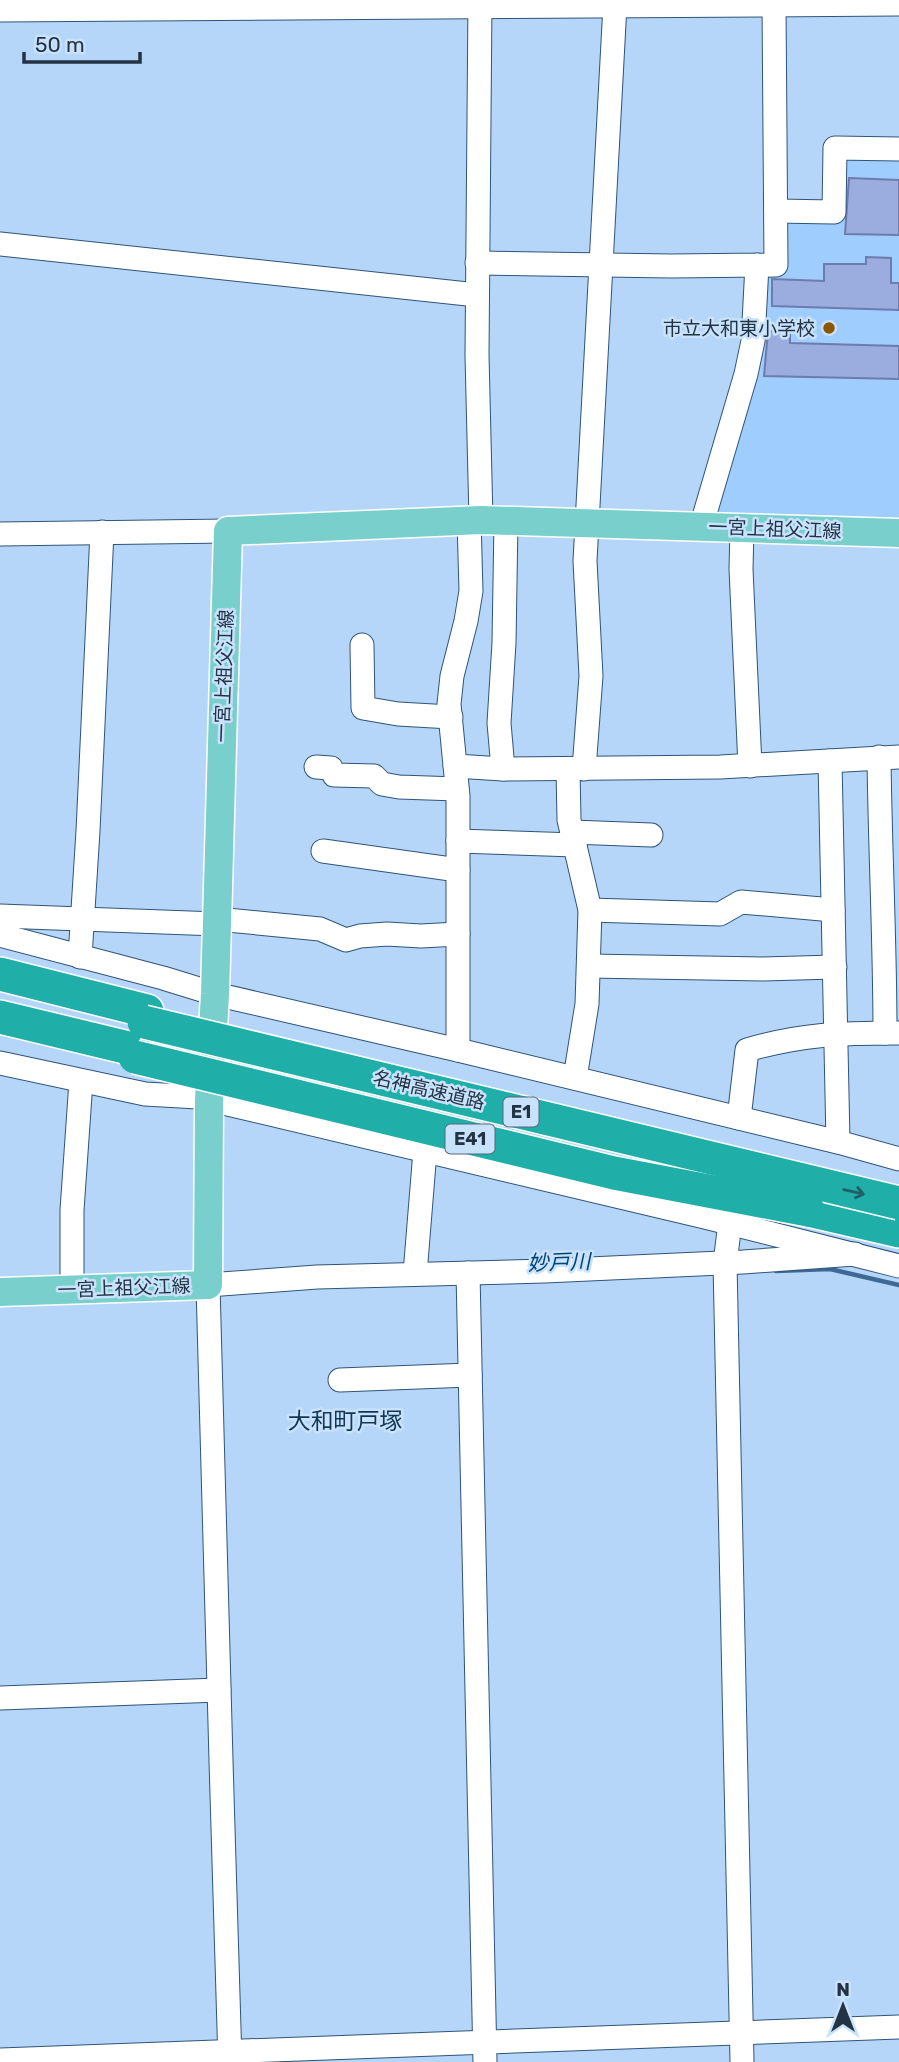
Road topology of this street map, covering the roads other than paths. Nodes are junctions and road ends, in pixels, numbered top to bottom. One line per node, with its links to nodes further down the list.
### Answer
1 (714, 2): 6 (street); 7 (street)
2 (480, 3): 3 (street); 6 (street); 12 (street)
3 (258, 4): 5 (street)
4 (899, 4): 7 (street)
5 (40, 5): 8 (street)
6 (615, 5): 13 (street)
7 (774, 5): 10 (street)
8 (0, 10)
9 (899, 149): 10 (street)
10 (776, 211): 14 (street)
11 (0, 244): 15 (street)
12 (477, 262): 13 (street); 15 (street)
13 (600, 265): 14 (street); 17 (street)
14 (757, 265): 18 (street)
15 (477, 295): 16 (street)
16 (485, 520): 17 (main road, 一宮上祖父江線); 20 (main road, 一宮上祖父江線); 25 (street); 31 (street)
17 (586, 523): 18 (main road, 一宮上祖父江線); 32 (street)
18 (701, 527): 19 (main road, 一宮上祖父江線)
19 (742, 528): 22 (main road, 一宮上祖父江線); 30 (street)
20 (228, 531): 21 (street); 43 (main road, 一宮上祖父江線)
21 (102, 532): 23 (street); 42 (street)
22 (899, 533)
23 (0, 534)
24 (362, 645): 25 (street)
25 (450, 718): 29 (street)
26 (889, 757): 27 (street); 55 (street)
27 (830, 761): 30 (street); 39 (street)
28 (316, 766): 33 (street)
29 (455, 766): 31 (street); 33 (street)
30 (750, 766): 32 (street)
31 (503, 769): 32 (street)
32 (576, 769): 35 (street)
33 (457, 789): 36 (street)
34 (650, 835): 35 (street)
35 (574, 839): 36 (street); 40 (street)
36 (458, 841): 38 (street)
37 (323, 851): 38 (street)
38 (458, 870): 44 (street)
39 (833, 909): 40 (street); 48 (street)
40 (590, 910): 47 (street)
41 (0, 916): 42 (street)
42 (83, 919): 43 (street); 46 (street)
43 (217, 922): 44 (street); 51 (main road, 一宮上祖父江線)
44 (458, 934): 56 (street)
45 (0, 936): 46 (street)
46 (80, 957): 51 (street)
47 (589, 966): 48 (street); 58 (street)
48 (835, 967): 54 (street)
49 (0, 974): 65 (highway, bridge)
50 (0, 988): 65 (highway, 名神高速道路 / E1, bridge)
51 (215, 994): 56 (street); 60 (main road, 一宮上祖父江線)
52 (0, 1017): 65 (highway, 名神高速道路 / E1, bridge)
53 (0, 1025): 65 (highway, E41, bridge)
54 (836, 1033): 55 (street); 61 (street); 62 (street)
55 (892, 1033)
56 (458, 1050): 58 (street)
57 (0, 1063): 59 (street)
58 (575, 1078): 61 (street)
59 (81, 1081): 60 (street); 75 (street)
60 (209, 1100): 63 (street); 74 (main road, 一宮上祖父江線)
61 (739, 1118): 62 (street)
62 (838, 1142): 64 (street)
63 (425, 1151): 67 (street); 72 (street)
64 (899, 1159)
65 (810, 1196): 66 (highway, 名神高速道路 / E1, one-way to 66, bridge); 68 (highway, 名神高速道路 / E1)
66 (899, 1203)
67 (730, 1223): 69 (street); 71 (street)
68 (899, 1231)
69 (855, 1254): 70 (street); 71 (street)
70 (899, 1266)
71 (725, 1269): 73 (street); 82 (street)
72 (415, 1274): 73 (street); 74 (street)
73 (468, 1279): 77 (street)
74 (208, 1285): 75 (main road, 一宮上祖父江線); 79 (street)
75 (72, 1290): 76 (main road, 一宮上祖父江線)
76 (0, 1292)
77 (470, 1375): 78 (street); 83 (street)
78 (340, 1380)
79 (219, 1690): 80 (street); 84 (street)
80 (0, 1698)
81 (899, 2027): 82 (street)
82 (741, 2034): 83 (street); 86 (street)
83 (485, 2052): 84 (street)
84 (230, 2057): 85 (street)
85 (0, 2060)
86 (741, 2062)

